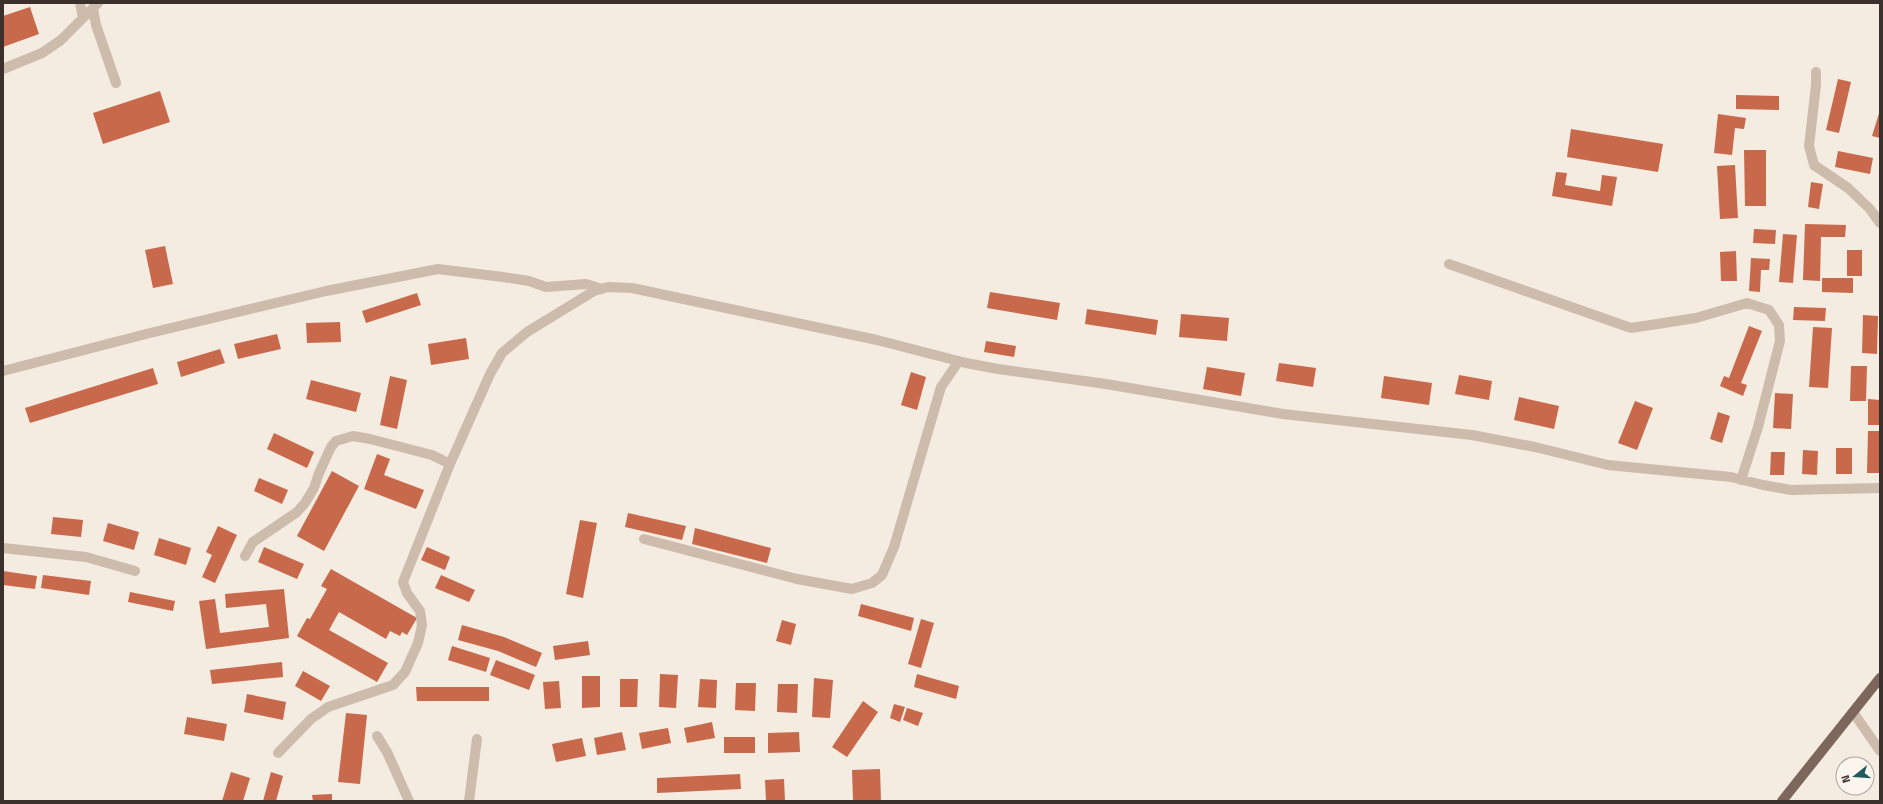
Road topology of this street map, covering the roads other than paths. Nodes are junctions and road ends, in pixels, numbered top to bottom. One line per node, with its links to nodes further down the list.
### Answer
1 (80, 3): 3 (street)
2 (95, 6): 3 (street); 6 (street)
3 (83, 18): 4 (street)
4 (3, 70)
5 (1816, 72): 7 (street)
6 (116, 83)
7 (1880, 223)
8 (1449, 264): 13 (street)
9 (602, 289): 10 (street); 11 (street); 12 (street)
10 (959, 361): 13 (street); 15 (street)
11 (3, 371)
12 (450, 464): 17 (street); 24 (street)
13 (1741, 480): 14 (street)
14 (1880, 488)
15 (644, 539)
16 (3, 548): 18 (street)
17 (245, 556)
18 (135, 571)
19 (1880, 678): 20 (main road)
20 (1853, 712): 23 (street); 27 (main road)
21 (377, 736): 25 (street)
22 (477, 739): 26 (street)
23 (1880, 751)
24 (278, 753)
25 (409, 801)
26 (469, 801)
27 (1782, 801)

